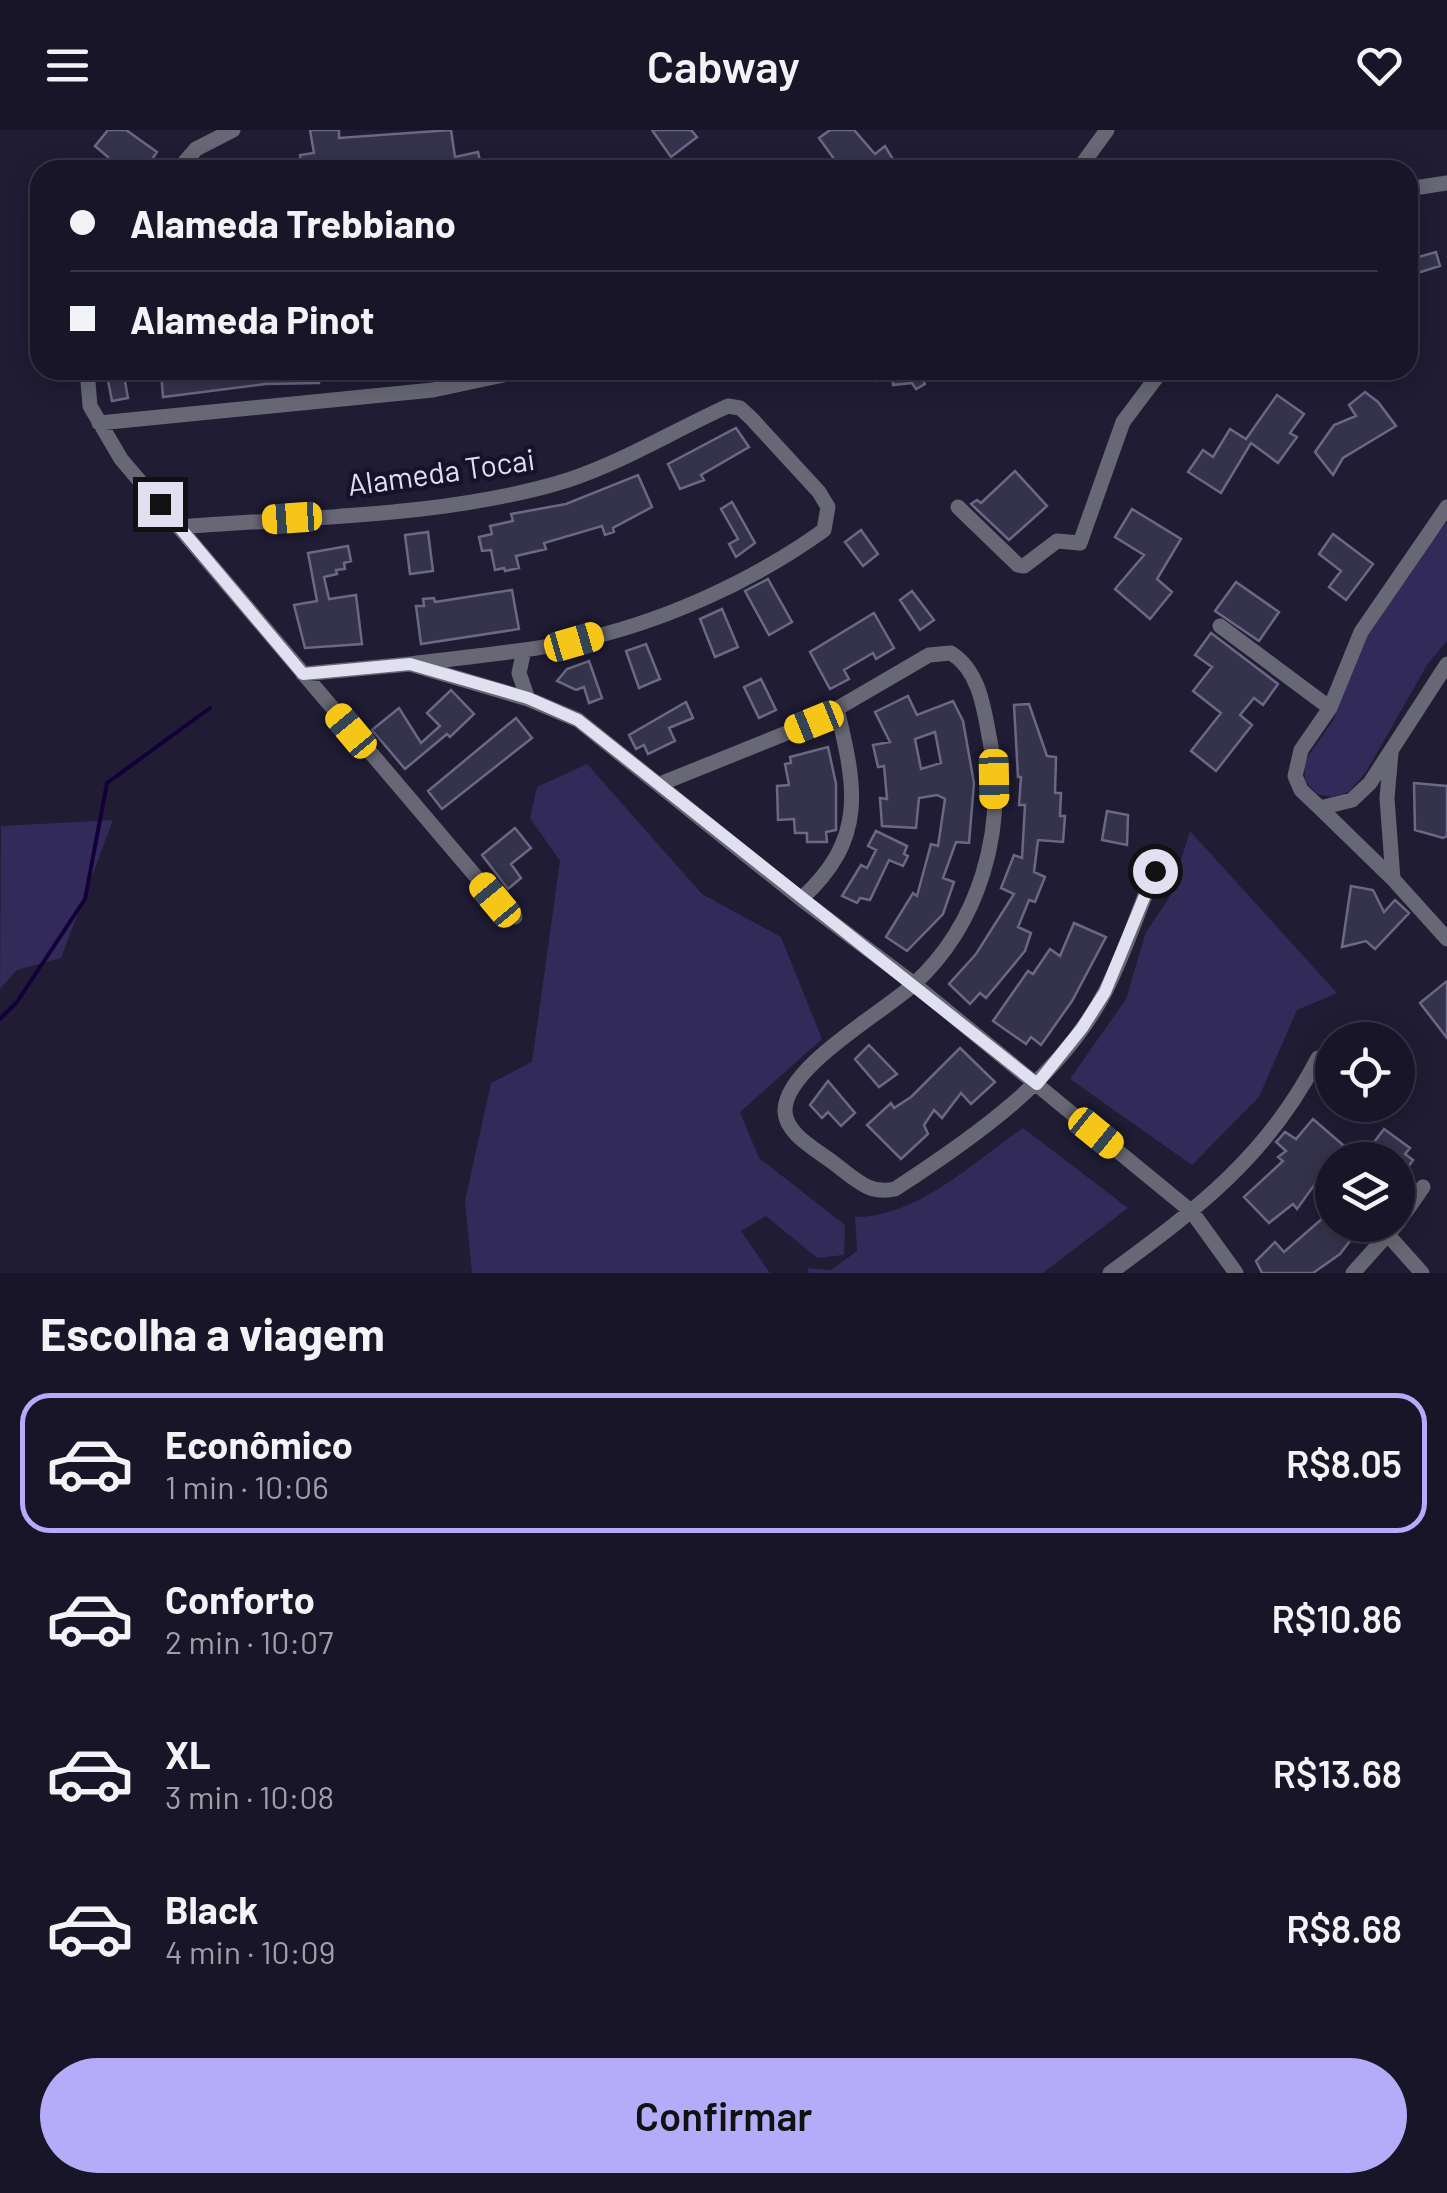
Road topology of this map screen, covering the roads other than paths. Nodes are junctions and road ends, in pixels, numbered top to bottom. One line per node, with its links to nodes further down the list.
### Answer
1 (233, 130): 3 (street)
2 (1106, 130): 4 (street)
3 (186, 160)
4 (1085, 160)
5 (1447, 183): 6 (street)
6 (1418, 187)
7 (88, 380): 10 (street)
8 (480, 380): 10 (street)
9 (1153, 380): 11 (street)
10 (99, 424): 13 (street)
11 (958, 507)
12 (1447, 507): 20 (street)
13 (180, 527): 15 (street, Alameda Tocai); 18 (street)
14 (1220, 626): 20 (street)
15 (524, 650): 16 (street); 19 (street)
16 (410, 664): 18 (street); 19 (street)
17 (1447, 664): 22 (street)
18 (303, 674): 30 (street)
19 (528, 698): 24 (street)
20 (1330, 708): 26 (street)
21 (837, 709): 23 (street); 29 (street); 32 (street)
22 (1392, 748): 26 (street); 28 (street)
23 (698, 770): 24 (street); 25 (street)
24 (660, 784): 25 (street)
25 (686, 804): 29 (street)
26 (1320, 808): 28 (street)
27 (1155, 871): 34 (street)
28 (1393, 879): 31 (street)
29 (801, 899): 32 (street)
30 (515, 917)
31 (1447, 940)
32 (914, 984): 34 (street); 34 (street)
33 (1315, 1063): 37 (street)
34 (1037, 1084): 37 (street)
35 (1423, 1187): 36 (street)
36 (1415, 1198)
37 (1192, 1212): 40 (street); 41 (street)
38 (1382, 1242): 42 (street)
39 (1403, 1242): 43 (street)
40 (1110, 1273)
41 (1236, 1273)
42 (1354, 1273)
43 (1422, 1273)

